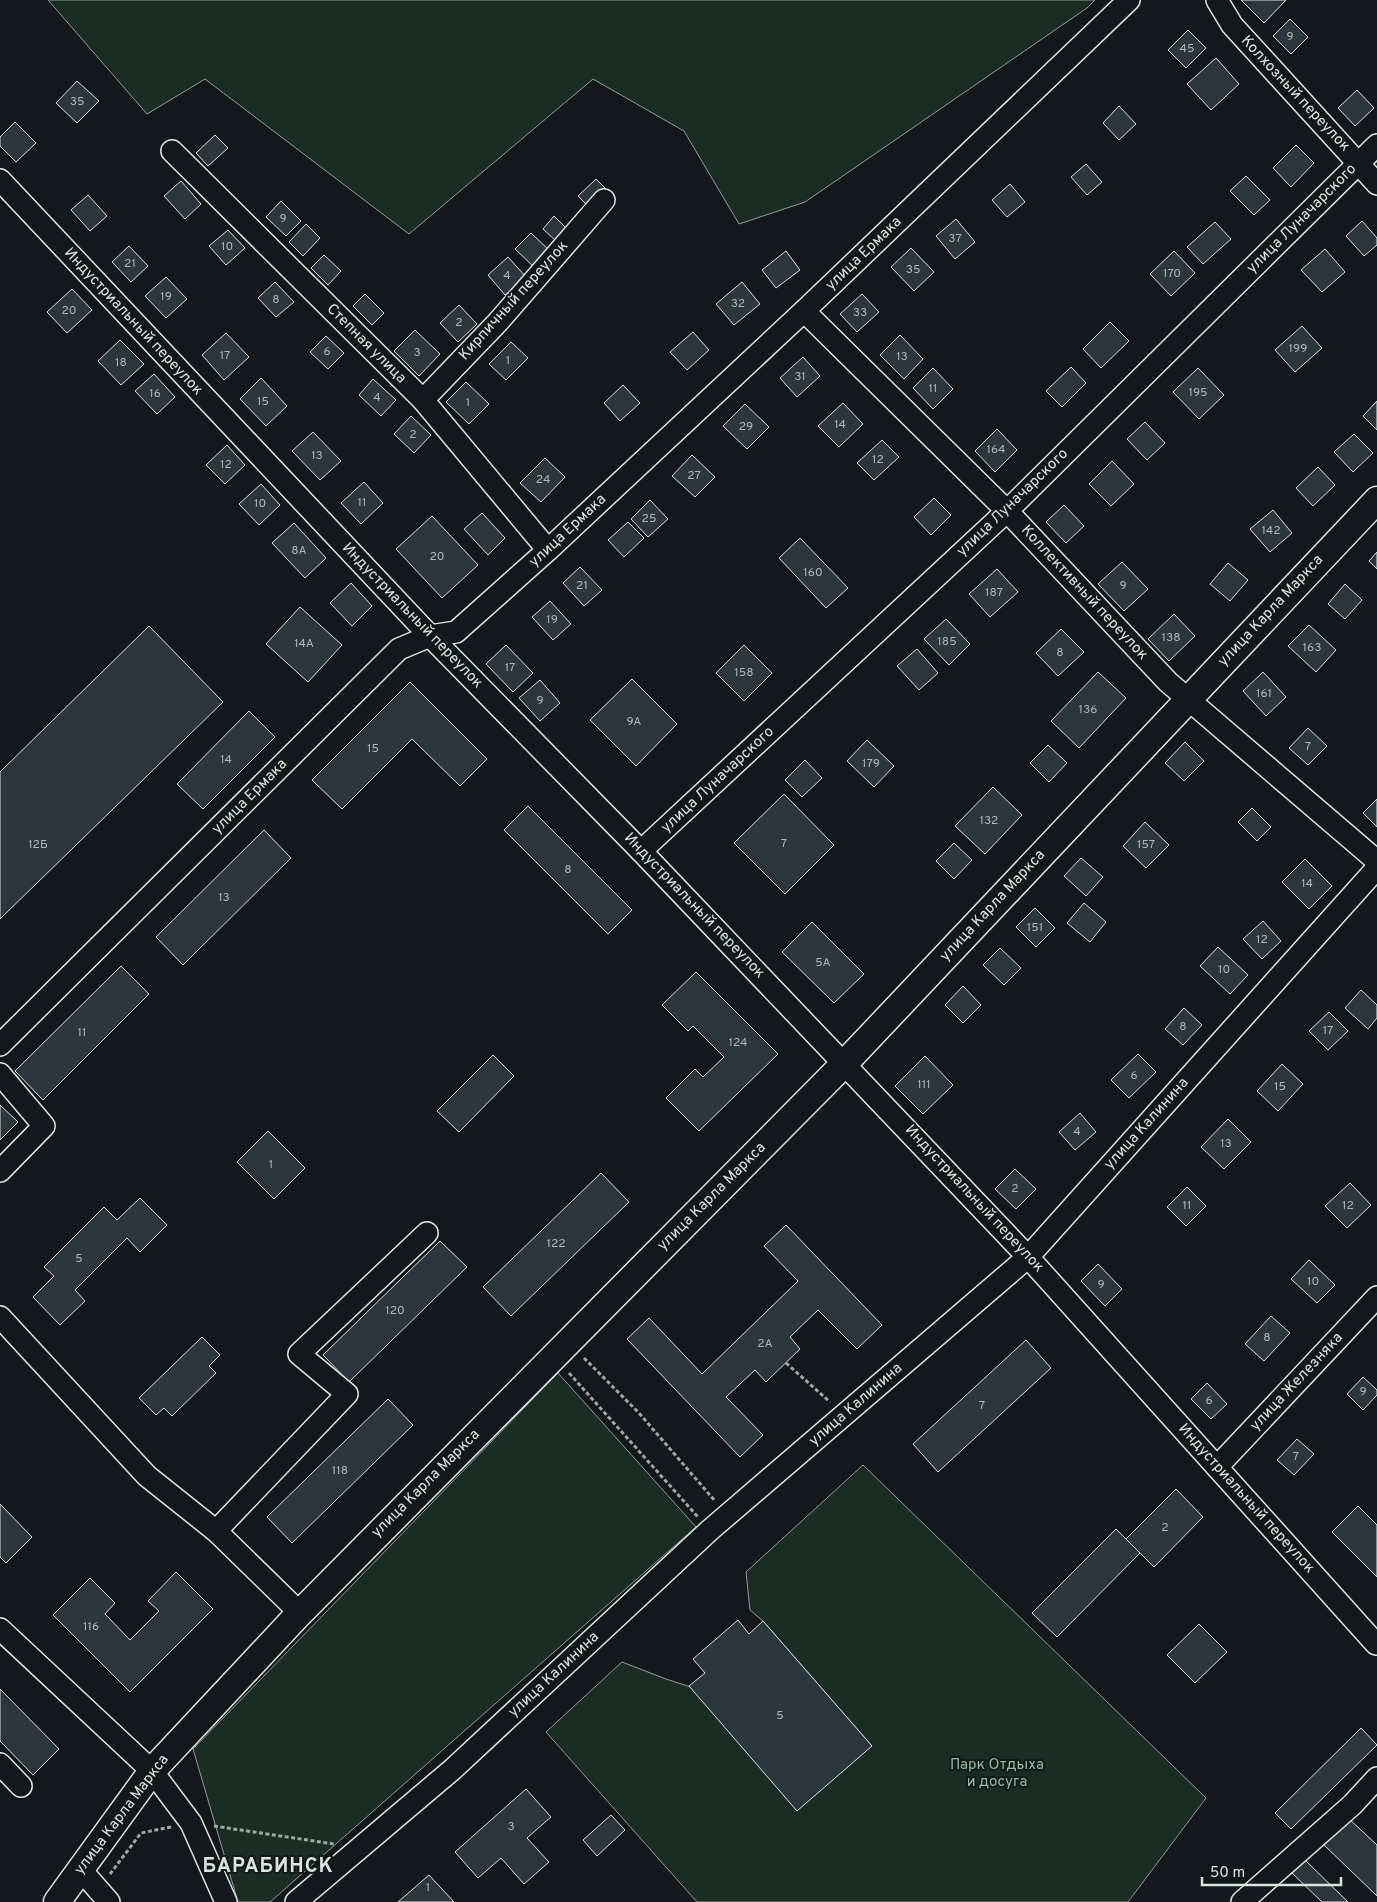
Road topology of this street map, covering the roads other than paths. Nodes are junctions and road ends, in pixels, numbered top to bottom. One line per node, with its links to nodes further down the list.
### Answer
1 (1130, 0): 9 (street, улица Ермака)
2 (1217, 0): 5 (street, Колхозный переулок)
3 (1377, 146): 5 (street, улица Луначарского)
4 (172, 151): 10 (street, Степная улица)
5 (1359, 163): 7 (street, Колхозный переулок); 12 (street, улица Луначарского)
6 (0, 180): 14 (street, Индустриальный переулок)
7 (1377, 184)
8 (604, 200): 10 (street, Кирпичный переулок)
9 (804, 311): 12 (street, Коллективный переулок); 13 (street, улица Ермака)
10 (423, 400): 13 (street, Степная улица)
11 (1377, 500): 15 (main road, улица Карла Маркса)
12 (1007, 511): 15 (street, Коллективный переулок); 16 (street, улица Луначарского)
13 (548, 550): 14 (street, улица Ермака)
14 (430, 636): 16 (street, Индустриальный переулок); 19 (street, улица Ермака)
15 (1188, 699): 17 (street, Коллективный переулок); 20 (main road, улица Карла Маркса)
16 (641, 851): 20 (street, Индустриальный переулок)
17 (1377, 861)
18 (1377, 868): 24 (street, улица Калинина)
19 (0, 1045)
20 (845, 1063): 24 (street, Индустриальный переулок); 29 (main road, улица Карла Маркса)
21 (0, 1074): 22 (street)
22 (0, 1171)
23 (426, 1232): 28 (street)
24 (1028, 1257): 27 (street, Индустриальный переулок); 40 (street, улица Калинина)
25 (1377, 1297): 27 (street, улица Железняка)
26 (0, 1317): 28 (street)
27 (1217, 1467): 31 (street, Индустриальный переулок)
28 (216, 1530): 29 (street)
29 (300, 1613): 33 (main road, улица Карла Маркса)
30 (0, 1629): 33 (street)
31 (1377, 1646)
32 (0, 1764): 35 (street)
33 (152, 1771): 36 (main road, улица Карла Маркса); 39 (street)
34 (1377, 1778): 41 (street)
35 (21, 1786)
36 (81, 1870): 37 (street); 38 (main road, улица Карла Маркса)
37 (104, 1896)
38 (57, 1902)
39 (226, 1902)
40 (296, 1902)
41 (1242, 1902)

